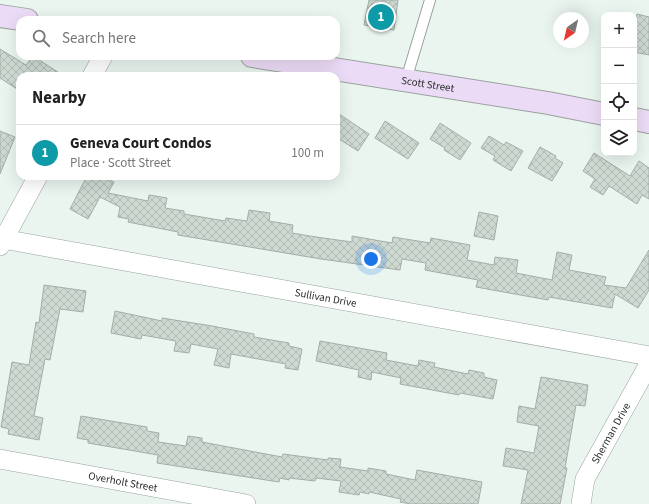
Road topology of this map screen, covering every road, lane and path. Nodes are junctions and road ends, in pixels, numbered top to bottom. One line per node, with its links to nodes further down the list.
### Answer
1 (430, 0): 7 (lane)
2 (0, 16): 3 (main road)
3 (16, 18)
4 (101, 60): 6 (street)
5 (278, 60): 7 (main road, Scott Street)
6 (94, 72)
7 (406, 80): 8 (main road, Scott Street)
8 (601, 113)
9 (637, 120): 10 (main road)
10 (649, 122)
11 (36, 180): 12 (street)
12 (2, 243): 13 (street, Sullivan Drive)
13 (649, 356)
14 (649, 364): 17 (street, Sherman Drive)
15 (0, 459): 16 (street, Overholt Street)
16 (246, 504)
17 (581, 504)

